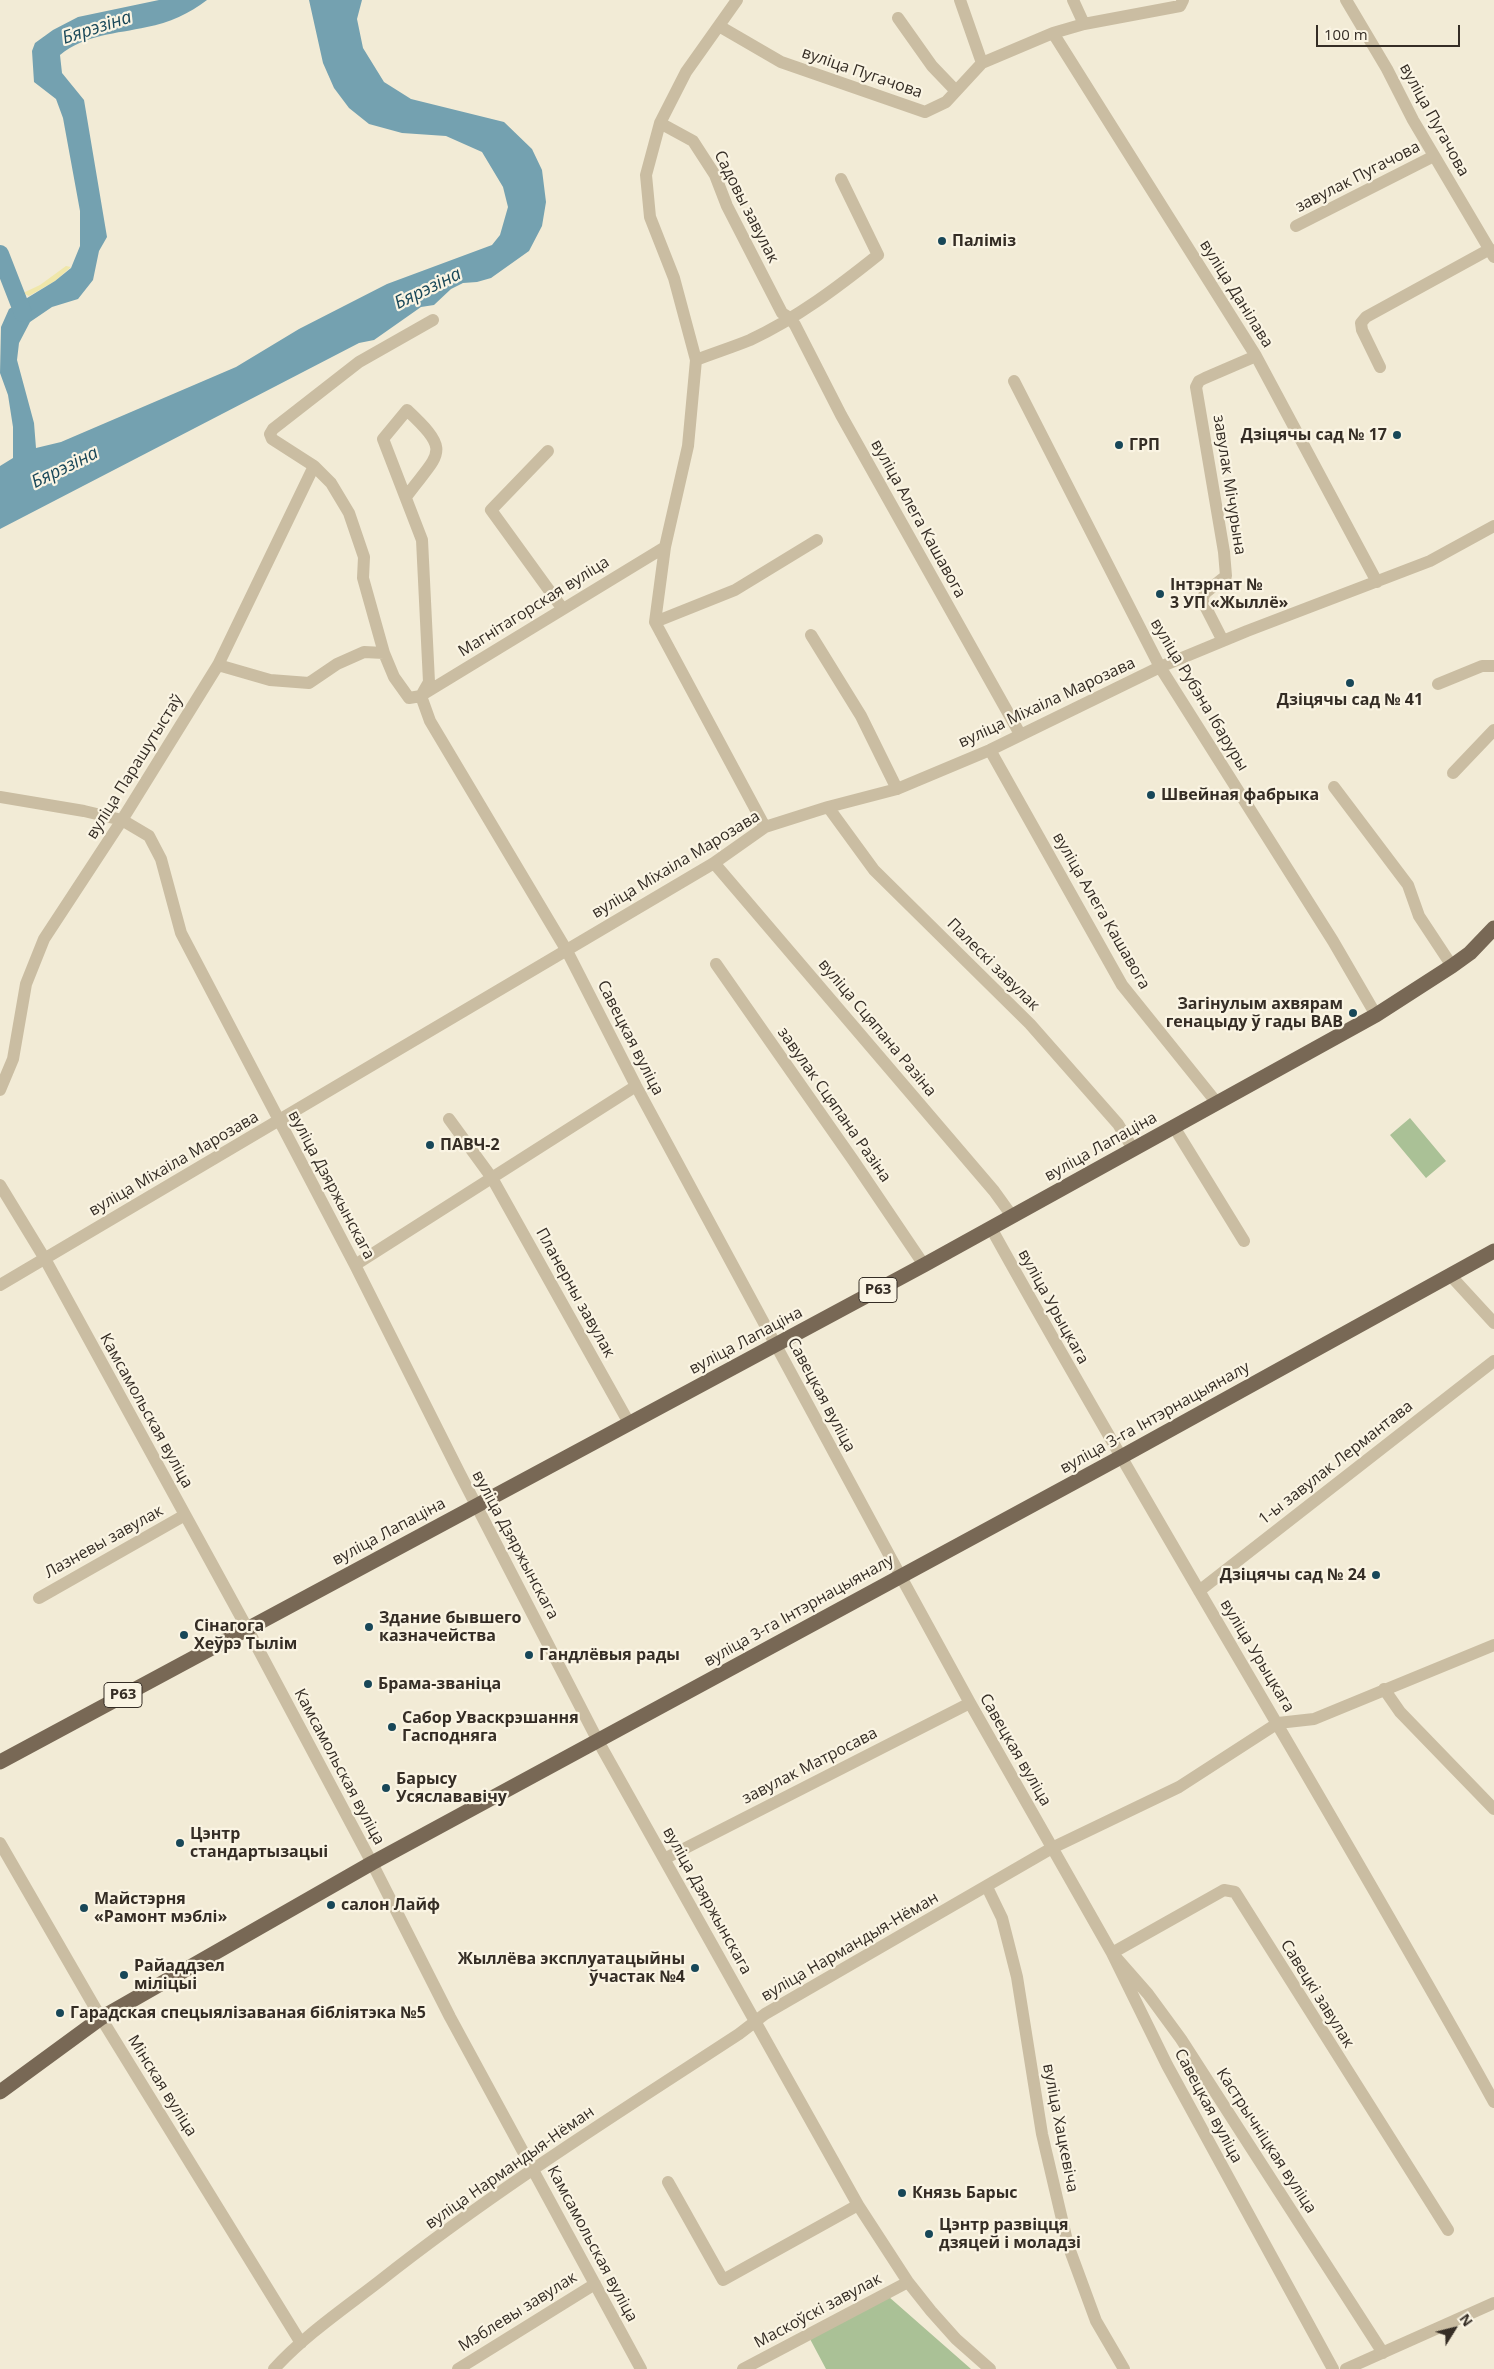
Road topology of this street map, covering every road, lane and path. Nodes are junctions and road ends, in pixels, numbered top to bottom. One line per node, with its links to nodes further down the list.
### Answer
1 (736, 0): 8 (street)
2 (960, 0): 10 (street)
3 (1073, 0): 7 (street)
4 (1183, 0): 7 (street, вуліца Пугачова)
5 (1346, 0): 13 (street, вуліца Пугачова)
6 (898, 18): 11 (street)
7 (1084, 24): 9 (street, вуліца Пугачова)
8 (719, 26): 11 (street, вуліца Пугачова); 12 (street)
9 (1053, 33): 10 (street, вуліца Пугачова); 19 (street, вуліца Данілава)
10 (982, 63): 11 (street, вуліца Пугачова)
11 (955, 90)
12 (660, 122): 17 (street, Садовы завулак); 20 (street)
13 (1434, 156): 15 (street, завулак Пугачова); 16 (street, вуліца Пугачова)
14 (841, 179): 17 (street)
15 (1296, 226)
16 (1492, 253): 21 (street)
17 (790, 318): 20 (street); 41 (street, вуліца Алега Кашавога)
18 (433, 320): 24 (street)
19 (1256, 356): 29 (street, вуліца Данілава); 33 (street, завулак Мічурына)
20 (696, 360): 28 (street)
21 (1380, 367)
22 (1014, 381): 37 (street, вуліца Рубэна Ібаруры)
23 (548, 451): 30 (street)
24 (314, 466): 34 (street); 35 (street, вуліца Парашутыстаў)
25 (406, 497): 25 (street); 39 (street)
26 (1494, 526): 29 (street, вуліца Міхаіла Марозава)
27 (817, 540): 31 (street)
28 (665, 547): 30 (street, Магнітагорская вуліца); 31 (street)
29 (1377, 582): 33 (street, вуліца Міхаіла Марозава)
30 (562, 608): 39 (street, Магнітагорская вуліца)
31 (655, 622): 49 (street)
32 (811, 635): 45 (street)
33 (1223, 641): 37 (street, вуліца Міхаіла Марозава)
34 (384, 653): 35 (street); 39 (street)
35 (218, 664): 48 (street, вуліца Парашутыстаў)
36 (1494, 666): 38 (street)
37 (1160, 667): 41 (street, вуліца Міхаіла Марозава); 55 (street, вуліца Рубэна Ібаруры)
38 (1438, 684)
39 (421, 696): 52 (street, Савецкая вуліца)
40 (1494, 730): 43 (street)
41 (1020, 734): 42 (street, вуліца Міхаіла Марозава)
42 (990, 750): 45 (street, вуліца Міхаіла Марозава); 58 (street, вуліца Алега Кашавога)
43 (1453, 773)
44 (1334, 787): 54 (street)
45 (897, 789): 47 (street, вуліца Міхаіла Марозава)
46 (0, 797): 48 (street, вуліца Дзяржынскага)
47 (828, 807): 49 (street, вуліца Міхаіла Марозава); 62 (street, Палескі завулак)
48 (122, 820): 57 (street, вуліца Парашутыстаў); 60 (street, вуліца Дзяржынскага)
49 (765, 827): 50 (street, вуліца Міхаіла Марозава)
50 (714, 863): 52 (street, вуліца Міхаіла Марозава); 65 (street, вуліца Сцяпана Разіна)
51 (1494, 928): 54 (main road, вуліца Лапаціна / Р63)
52 (567, 951): 56 (street, Савецкая вуліца); 60 (street, вуліца Міхаіла Марозава)
53 (716, 964): 71 (street, завулак Сцяпана Разіна)
54 (1452, 966): 55 (main road, вуліца Лапаціна / Р63)
55 (1376, 1015): 58 (main road, вуліца Лапаціна / Р63)
56 (636, 1086): 63 (street); 75 (street, Савецкая вуліца)
57 (0, 1090)
58 (1217, 1103): 61 (main road, вуліца Лапаціна / Р63)
59 (448, 1119): 63 (street, Планерны завулак)
60 (279, 1121): 69 (street, вуліца Міхаіла Марозава); 70 (street, вуліца Дзяржынскага)
61 (1174, 1127): 62 (main road, вуліца Лапаціна / Р63); 67 (street)
62 (1133, 1149): 65 (main road, вуліца Лапаціна / Р63)
63 (492, 1178): 70 (street); 77 (street, Планерны завулак)
64 (0, 1185): 69 (street, Камсамольская вуліца)
65 (1012, 1216): 66 (main road, вуліца Лапаціна / Р63)
66 (991, 1228): 71 (main road, вуліца Лапаціна / Р63); 78 (street, вуліца Урыцкага)
67 (1244, 1241)
68 (1494, 1251): 72 (main road, вуліца 3-га Інтэрнацыяналу)
69 (45, 1259): 73 (street, вуліца Міхаіла Марозава); 80 (street, Камсамольская вуліца)
70 (355, 1265): 79 (street, вуліца Дзяржынскага)
71 (924, 1265): 75 (main road, вуліца Лапаціна / Р63)
72 (1450, 1275): 74 (street); 78 (main road, вуліца 3-га Інтэрнацыяналу)
73 (0, 1285)
74 (1494, 1323)
75 (776, 1345): 77 (main road, вуліца Лапаціна / Р63); 81 (street, Савецкая вуліца)
76 (1494, 1361): 82 (street, 1-ы завулак Лермантава)
77 (629, 1423): 79 (main road, вуліца Лапаціна / Р63)
78 (1121, 1457): 81 (main road, вуліца 3-га Інтэрнацыяналу); 82 (street, вуліца Урыцкага)
79 (476, 1505): 84 (main road, вуліца Лапаціна / Р63); 89 (street, вуліца Дзяржынскага)
80 (185, 1515): 83 (street, Лазневы завулак); 84 (street, Камсамольская вуліца)
81 (900, 1575): 87 (street, Савецкая вуліца); 89 (main road, вуліца 3-га Інтэрнацыяналу)
82 (1199, 1591): 88 (street, вуліца Урыцкага)
83 (39, 1598)
84 (247, 1628): 90 (main road, вуліца Лапаціна / Р63); 95 (street, Камсамольская вуліца)
85 (1494, 1645): 86 (street, вуліца Нармандыя-Нёман)
86 (1384, 1690): 88 (street, вуліца Нармандыя-Нёман); 91 (street)
87 (970, 1704): 93 (street, Савецкая вуліца); 94 (street, завулак Матросава)
88 (1278, 1723): 93 (street, вуліца Нармандыя-Нёман); 101 (street, вуліца Урыцкага)
89 (598, 1741): 94 (street, вуліца Дзяржынскага); 95 (main road, вуліца 3-га Інтэрнацыяналу)
90 (0, 1762)
91 (1494, 1808)
92 (0, 1844): 98 (street, Мінская вуліца)
93 (1052, 1848): 96 (street, вуліца Нармандыя-Нёман); 97 (street, Савецкая вуліца)
94 (664, 1858): 99 (street, вуліца Дзяржынскага)
95 (372, 1863): 98 (main road, вуліца 3-га Інтэрнацыяналу); 102 (street, Камсамольская вуліца)
96 (987, 1887): 99 (street, вуліца Нармандыя-Нёман); 116 (street, вуліца Хацкевіча)
97 (1112, 1953): 105 (street, Савецкі завулак); 110 (street, Кастрычніцкая вуліца); 117 (street, Савецкая вуліца)
98 (101, 2018): 100 (main road, вуліца 3-га Інтэрнацыяналу); 109 (street, Мінская вуліца)
99 (756, 2020): 102 (street, вуліца Нармандыя-Нёман); 104 (street, вуліца Дзяржынскага)
100 (0, 2092)
101 (1494, 2102)
102 (533, 2168): 107 (street, Камсамольская вуліца); 109 (street, вуліца Нармандыя-Нёман)
103 (668, 2182): 104 (street)
104 (858, 2205): 106 (street, вуліца Дзяржынскага)
105 (1448, 2230)
106 (908, 2282): 114 (street, Маскоўскі завулак); 115 (street, вуліца Дзяржынскага)
107 (595, 2284): 112 (street, Мэблевы завулак); 113 (street, Камсамольская вуліца)
108 (1494, 2303): 110 (street)
109 (300, 2343): 111 (street, вуліца Нармандыя-Нёман)
110 (1383, 2353): 118 (street)
111 (274, 2369)
112 (458, 2369)
113 (641, 2369)
114 (743, 2369)
115 (990, 2369)
116 (1124, 2369)
117 (1332, 2369)
118 (1346, 2369)

